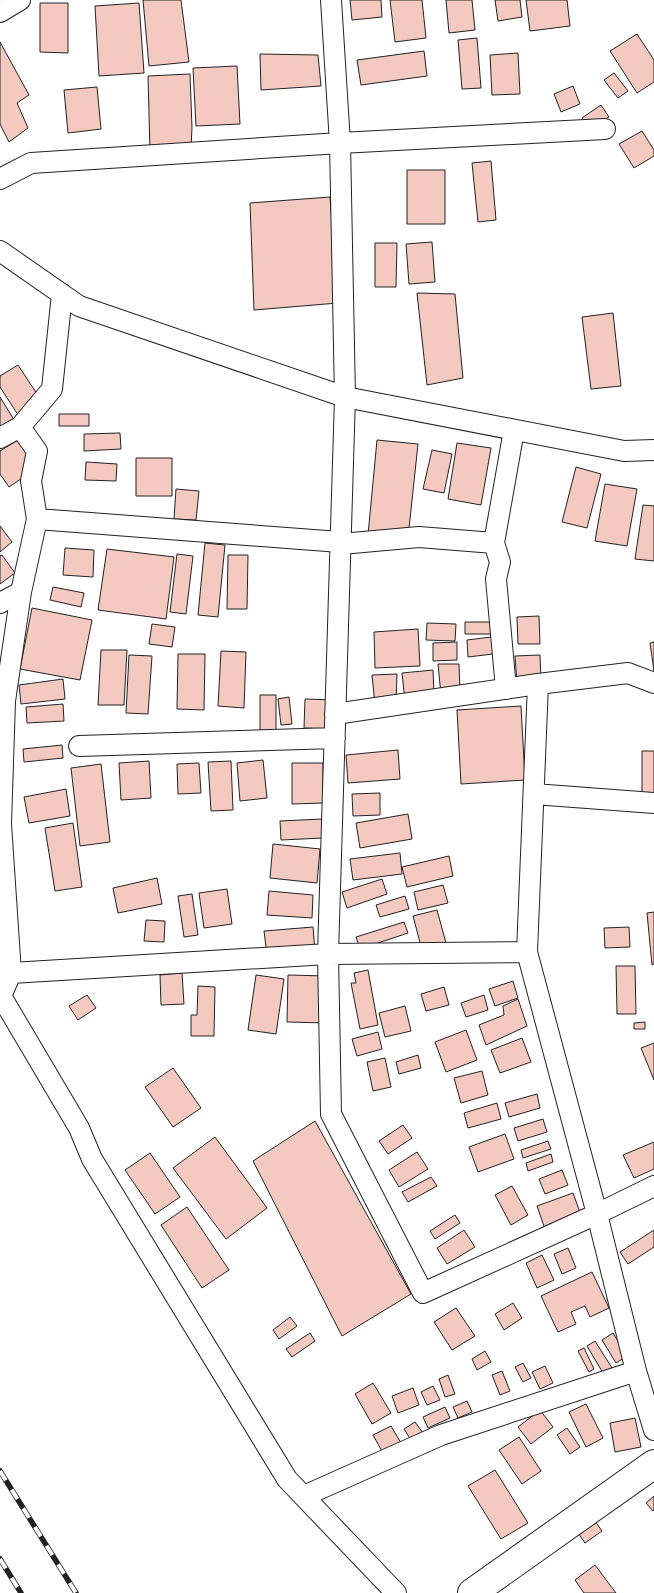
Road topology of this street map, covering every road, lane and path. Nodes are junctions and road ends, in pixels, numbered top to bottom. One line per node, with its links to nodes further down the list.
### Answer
1 (20, 0): 3 (street)
2 (331, 0): 5 (street)
3 (0, 12)
4 (605, 129): 5 (street)
5 (340, 143): 6 (street); 9 (street)
6 (0, 179)
7 (0, 251): 8 (street)
8 (62, 294): 9 (street); 10 (street)
9 (345, 397): 11 (street); 16 (street)
10 (20, 427): 12 (street); 14 (street)
11 (514, 430): 13 (street); 15 (street)
12 (0, 438)
13 (654, 450)
14 (37, 519): 16 (street); 17 (street)
15 (494, 543): 16 (street); 21 (street)
16 (341, 544): 22 (street)
17 (21, 592): 18 (street); 29 (street)
18 (0, 603)
19 (654, 683): 20 (street)
20 (538, 684): 21 (street); 25 (street)
21 (506, 689): 22 (street)
22 (335, 714): 23 (street)
23 (335, 738): 24 (street); 28 (street)
24 (79, 746)
25 (534, 794): 26 (street); 27 (street)
26 (654, 803)
27 (527, 952): 28 (street); 31 (street)
28 (328, 954): 29 (street); 31 (street)
29 (5, 965): 35 (street)
30 (654, 1186): 31 (street)
31 (597, 1214): 32 (street)
32 (636, 1371): 33 (street); 35 (street)
33 (654, 1430)
34 (654, 1464): 37 (main road)
35 (304, 1496): 36 (street)
36 (396, 1593)
37 (472, 1593)

